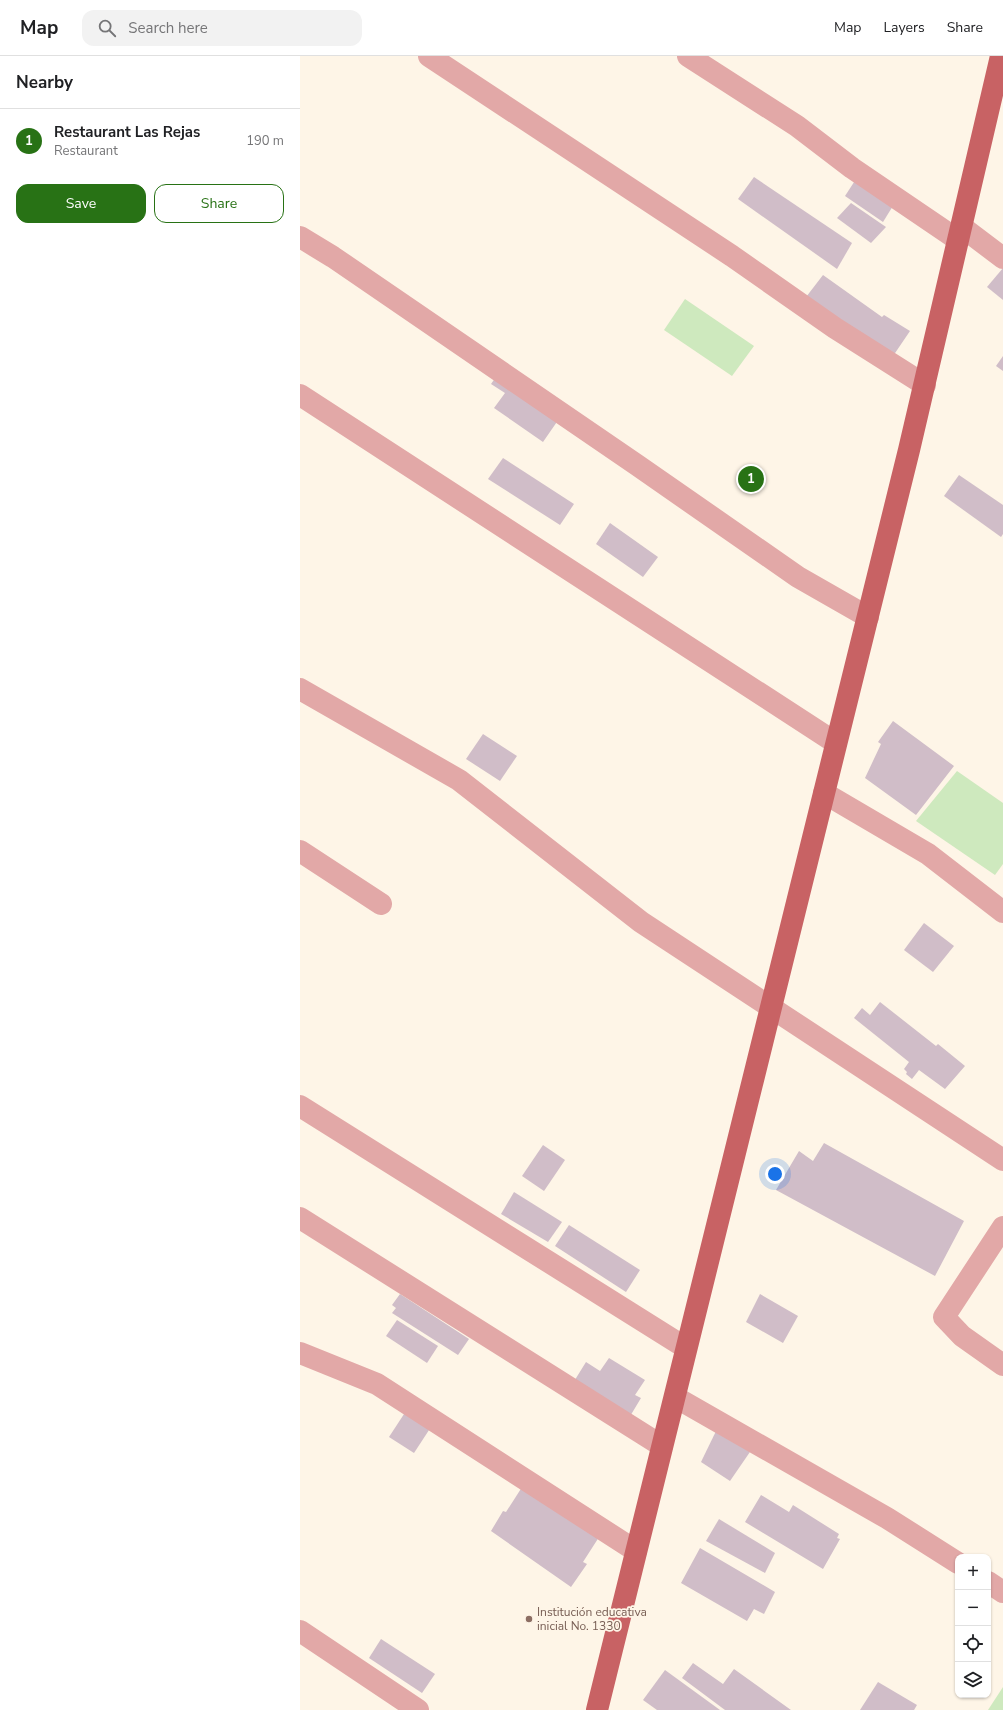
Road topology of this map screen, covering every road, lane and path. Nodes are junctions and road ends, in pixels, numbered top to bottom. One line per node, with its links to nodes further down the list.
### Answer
1 (429, 56): 7 (street)
2 (688, 56): 4 (street)
3 (1000, 57): 4 (main road)
4 (960, 234): 6 (street); 7 (main road)
5 (300, 237): 9 (street)
6 (1003, 258)
7 (925, 385): 9 (main road)
8 (300, 396): 11 (street)
9 (868, 617): 11 (main road)
10 (303, 697): 16 (street)
11 (836, 743): 12 (main road)
12 (824, 793): 15 (street); 16 (main road)
13 (300, 851): 14 (street)
14 (382, 904)
15 (1003, 912)
16 (771, 1007): 18 (street); 21 (main road)
17 (300, 1106): 21 (street)
18 (1003, 1160)
19 (300, 1218): 25 (street)
20 (1003, 1227): 23 (street)
21 (686, 1348): 24 (main road)
22 (300, 1353): 26 (street)
23 (1003, 1365)
24 (675, 1397): 25 (main road); 27 (street)
25 (662, 1446): 26 (main road)
26 (636, 1551): 32 (main road)
27 (955, 1561)
28 (991, 1584): 29 (street)
29 (1003, 1592)
30 (300, 1631): 31 (street)
31 (418, 1710)
32 (597, 1710)

